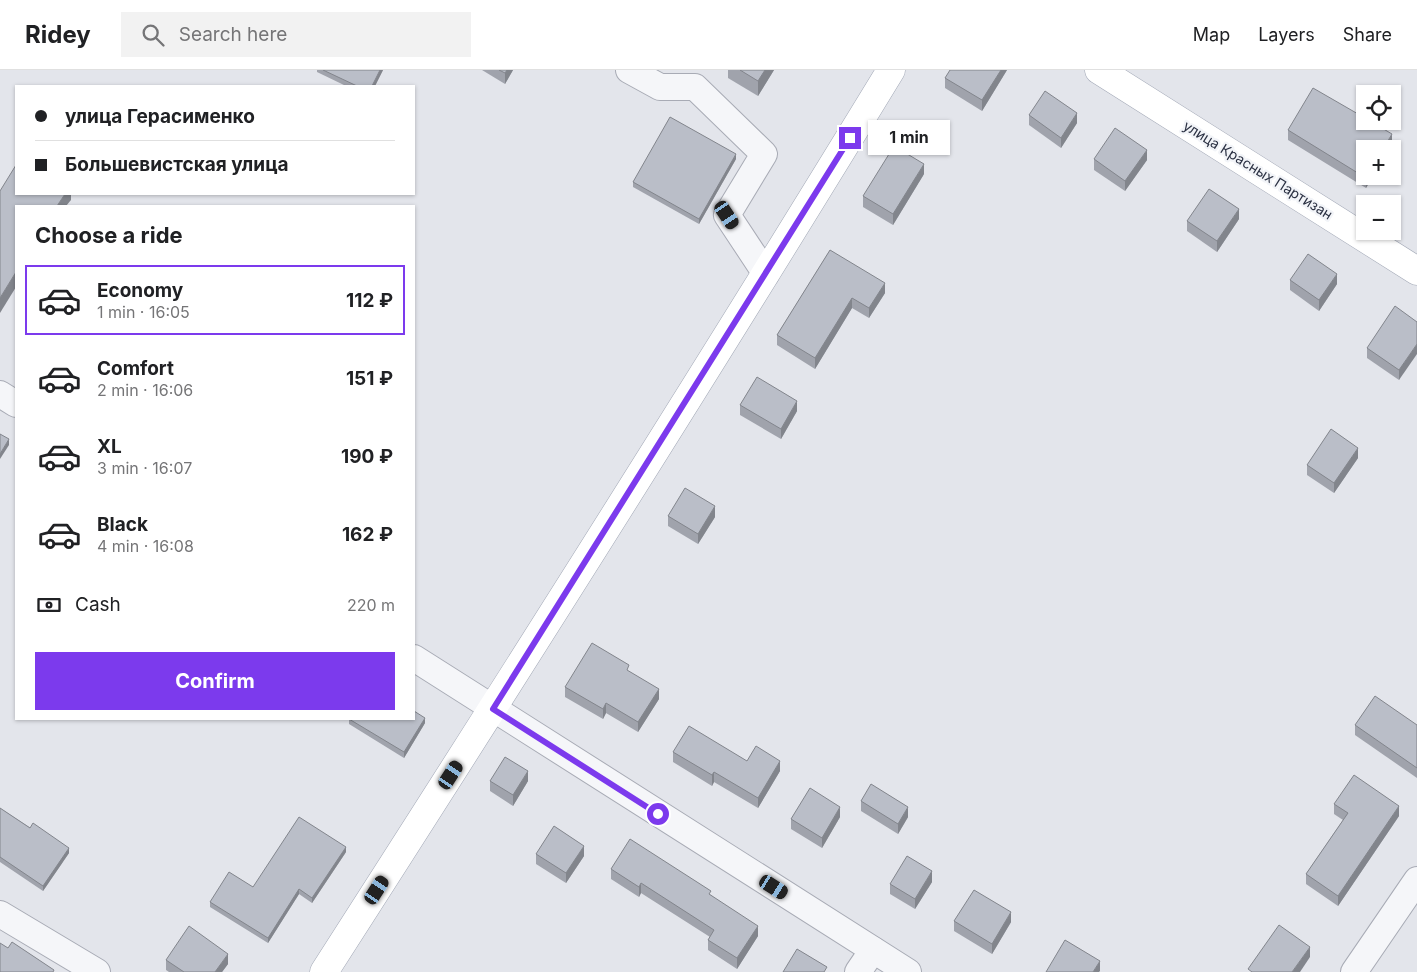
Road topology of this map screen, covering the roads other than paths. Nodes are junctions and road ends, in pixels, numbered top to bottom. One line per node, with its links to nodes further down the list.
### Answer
1 (628, 70): 4 (street)
2 (892, 70): 6 (main road)
3 (1099, 70): 5 (main road, улица Красных Партизан)
4 (665, 78): 6 (street)
5 (1417, 271)
6 (766, 274): 10 (main road)
7 (0, 394): 8 (street)
8 (15, 403)
9 (415, 659): 10 (street)
10 (493, 709): 13 (street); 15 (main road)
11 (1417, 880): 18 (street)
12 (0, 914): 14 (street)
13 (873, 950): 16 (street); 17 (street)
14 (97, 972)
15 (324, 972)
16 (858, 972)
17 (908, 972)
18 (1354, 972)

